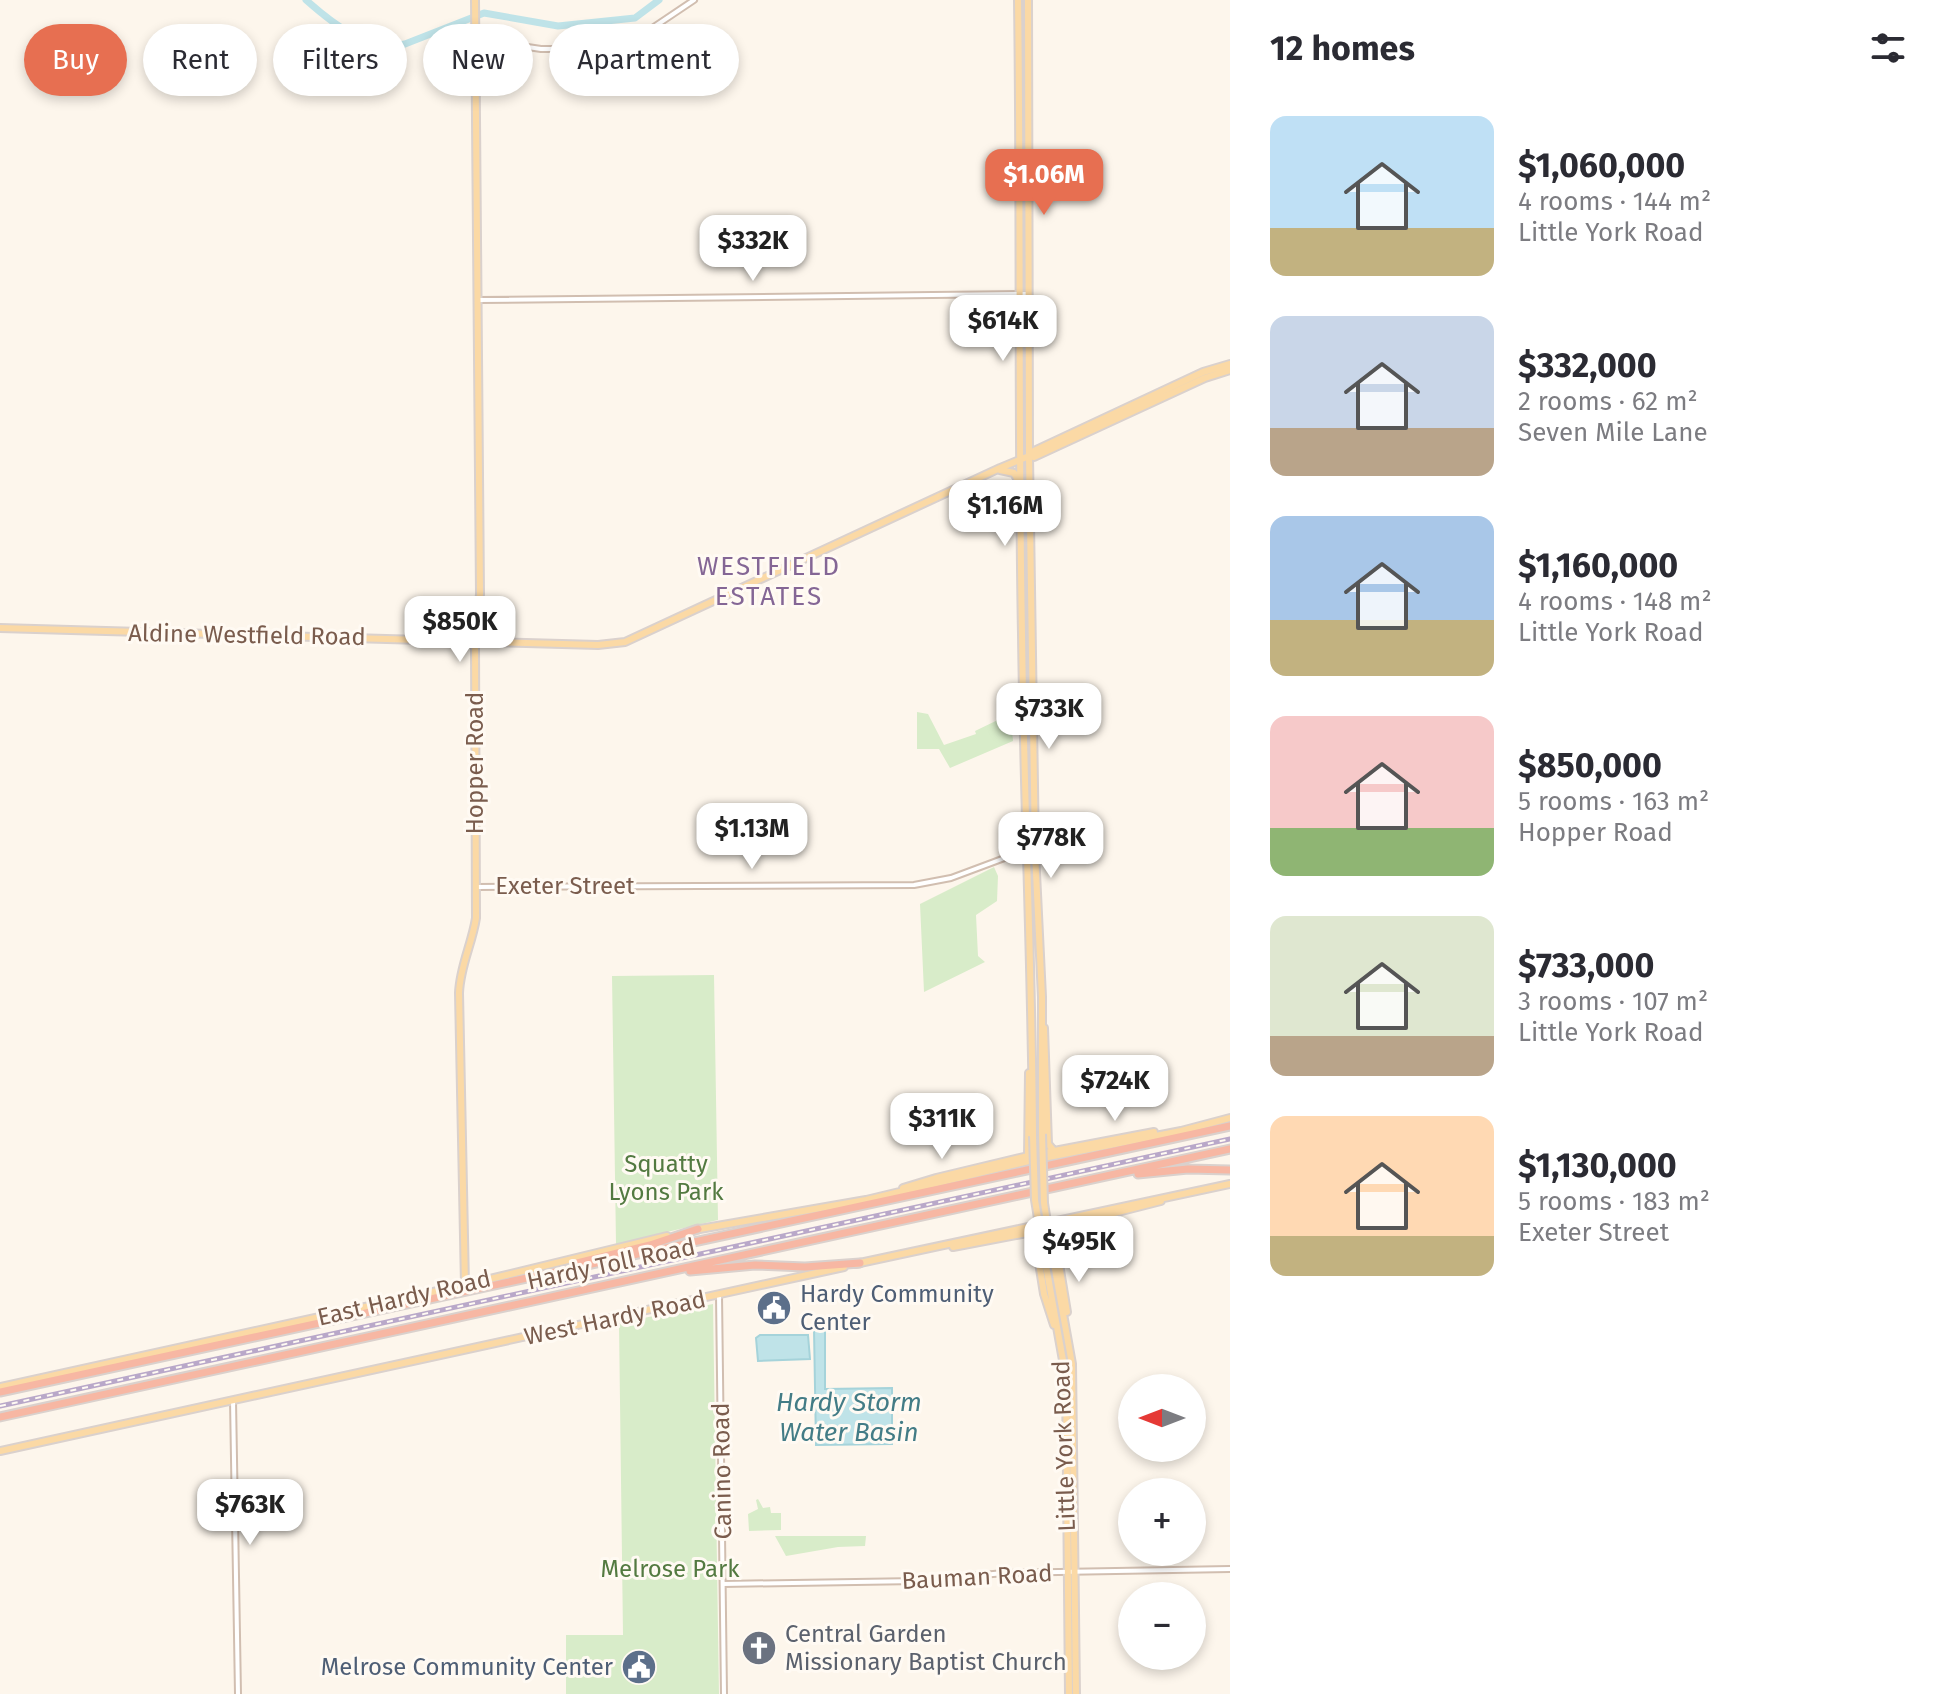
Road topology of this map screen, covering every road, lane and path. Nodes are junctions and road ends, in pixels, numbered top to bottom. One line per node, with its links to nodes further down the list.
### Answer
1 (694, 0): 6 (street)
2 (1018, 0): 8 (main road, Little York Road)
3 (1028, 0): 9 (main road, Little York Road)
4 (475, 1): 5 (main road, Hopper Road)
5 (475, 24)
6 (533, 47)
7 (476, 96): 10 (main road, Hopper Road)
8 (1018, 294): 9 (street); 10 (street); 16 (main road, Little York Road)
9 (1028, 294): 13 (main road, Little York Road)
10 (478, 300): 20 (main road, Hopper Road)
11 (1230, 364): 14 (main road, Aldine Westfield Road)
12 (1230, 370): 15 (main road, Aldine Westfield Road)
13 (1029, 433): 14 (main road); 15 (main road, Little York Road)
14 (1048, 444): 15 (main road, Aldine Westfield Road)
15 (1029, 456): 16 (main road, Aldine Westfield Road); 21 (main road, Little York Road)
16 (1019, 460): 17 (main road, Aldine Westfield Road); 18 (main road, Little York Road)
17 (996, 470): 18 (main road); 20 (main road, Aldine Westfield Road)
18 (1020, 487): 22 (main road, Little York Road)
19 (0, 628): 20 (main road, Aldine Westfield Road)
20 (475, 641): 25 (main road, Hopper Road)
21 (1032, 659): 22 (main road); 23 (main road, Little York Road)
22 (1022, 660): 24 (main road, Little York Road)
23 (1035, 852): 24 (street, Exeter Street); 27 (main road, Little York Road)
24 (1026, 854): 25 (street, Exeter Street); 26 (main road, Little York Road)
25 (475, 886): 55 (main road, Hopper Road)
26 (1028, 910): 27 (main road); 28 (main road, Little York Road)
27 (1038, 910): 29 (main road, Little York Road)
28 (1033, 1007): 29 (main road); 30 (main road, Little York Road)
29 (1041, 1007): 30 (main road, Little York Road)
30 (1037, 1017): 34 (main road, Little York Road); 35 (main road, Little York Road)
31 (1230, 1118): 33 (main road, East Hardy Road)
32 (1230, 1126): 54 (highway, Hardy Toll Road)
33 (1181, 1131): 37 (main road); 39 (main road, East Hardy Road)
34 (1045, 1136): 35 (main road); 37 (main road); 39 (main road, Little York Road, bridge)
35 (1030, 1139): 38 (main road, Little York Road, bridge)
36 (1230, 1149): 41 (highway, Hardy Toll Road)
37 (1054, 1151): 38 (main road)
38 (1031, 1158): 39 (main road, East Hardy Road, bridge); 44 (main road, East Hardy Road); 44 (main road); 48 (main road, Little York Road, bridge)
39 (1043, 1158): 45 (main road, Little York Road, bridge)
40 (1230, 1170): 41 (highway)
41 (1092, 1179): 53 (highway, Hardy Toll Road)
42 (1230, 1184): 43 (main road, West Hardy Road)
43 (1175, 1195): 45 (main road, West Hardy Road); 46 (main road)
44 (866, 1200): 47 (main road, East Hardy Road)
45 (1047, 1224): 48 (main road, West Hardy Road, bridge); 57 (main road, Little York Road, bridge)
46 (1059, 1227): 48 (main road); 49 (main road)
47 (698, 1229): 54 (highway); 55 (main road, East Hardy Road)
48 (1036, 1229): 50 (main road, West Hardy Road); 50 (main road); 51 (main road, Little York Road, bridge)
49 (1055, 1239): 51 (main road); 57 (main road)
50 (938, 1247): 52 (main road, West Hardy Road)
51 (1040, 1248): 63 (main road, Little York Road)
52 (860, 1263): 53 (highway); 56 (main road, West Hardy Road)
53 (672, 1271): 60 (highway, Hardy Toll Road)
54 (530, 1278): 58 (highway, Hardy Toll Road)
55 (465, 1285): 58 (main road, East Hardy Road)
56 (719, 1295): 59 (main road, West Hardy Road); 64 (street, Canino Road)
57 (1067, 1331): 63 (main road, Little York Road)
58 (0, 1390)
59 (233, 1400): 61 (main road, West Hardy Road); 65 (street)
60 (0, 1417)
61 (0, 1451)
62 (1230, 1569): 63 (street, Bauman Road)
63 (1071, 1572): 64 (street, Bauman Road); 67 (main road, Little York Road); 68 (main road, Little York Road)
64 (723, 1584): 66 (street, Canino Road)
65 (238, 1694)
66 (724, 1694)
67 (1069, 1694)
68 (1076, 1694)

